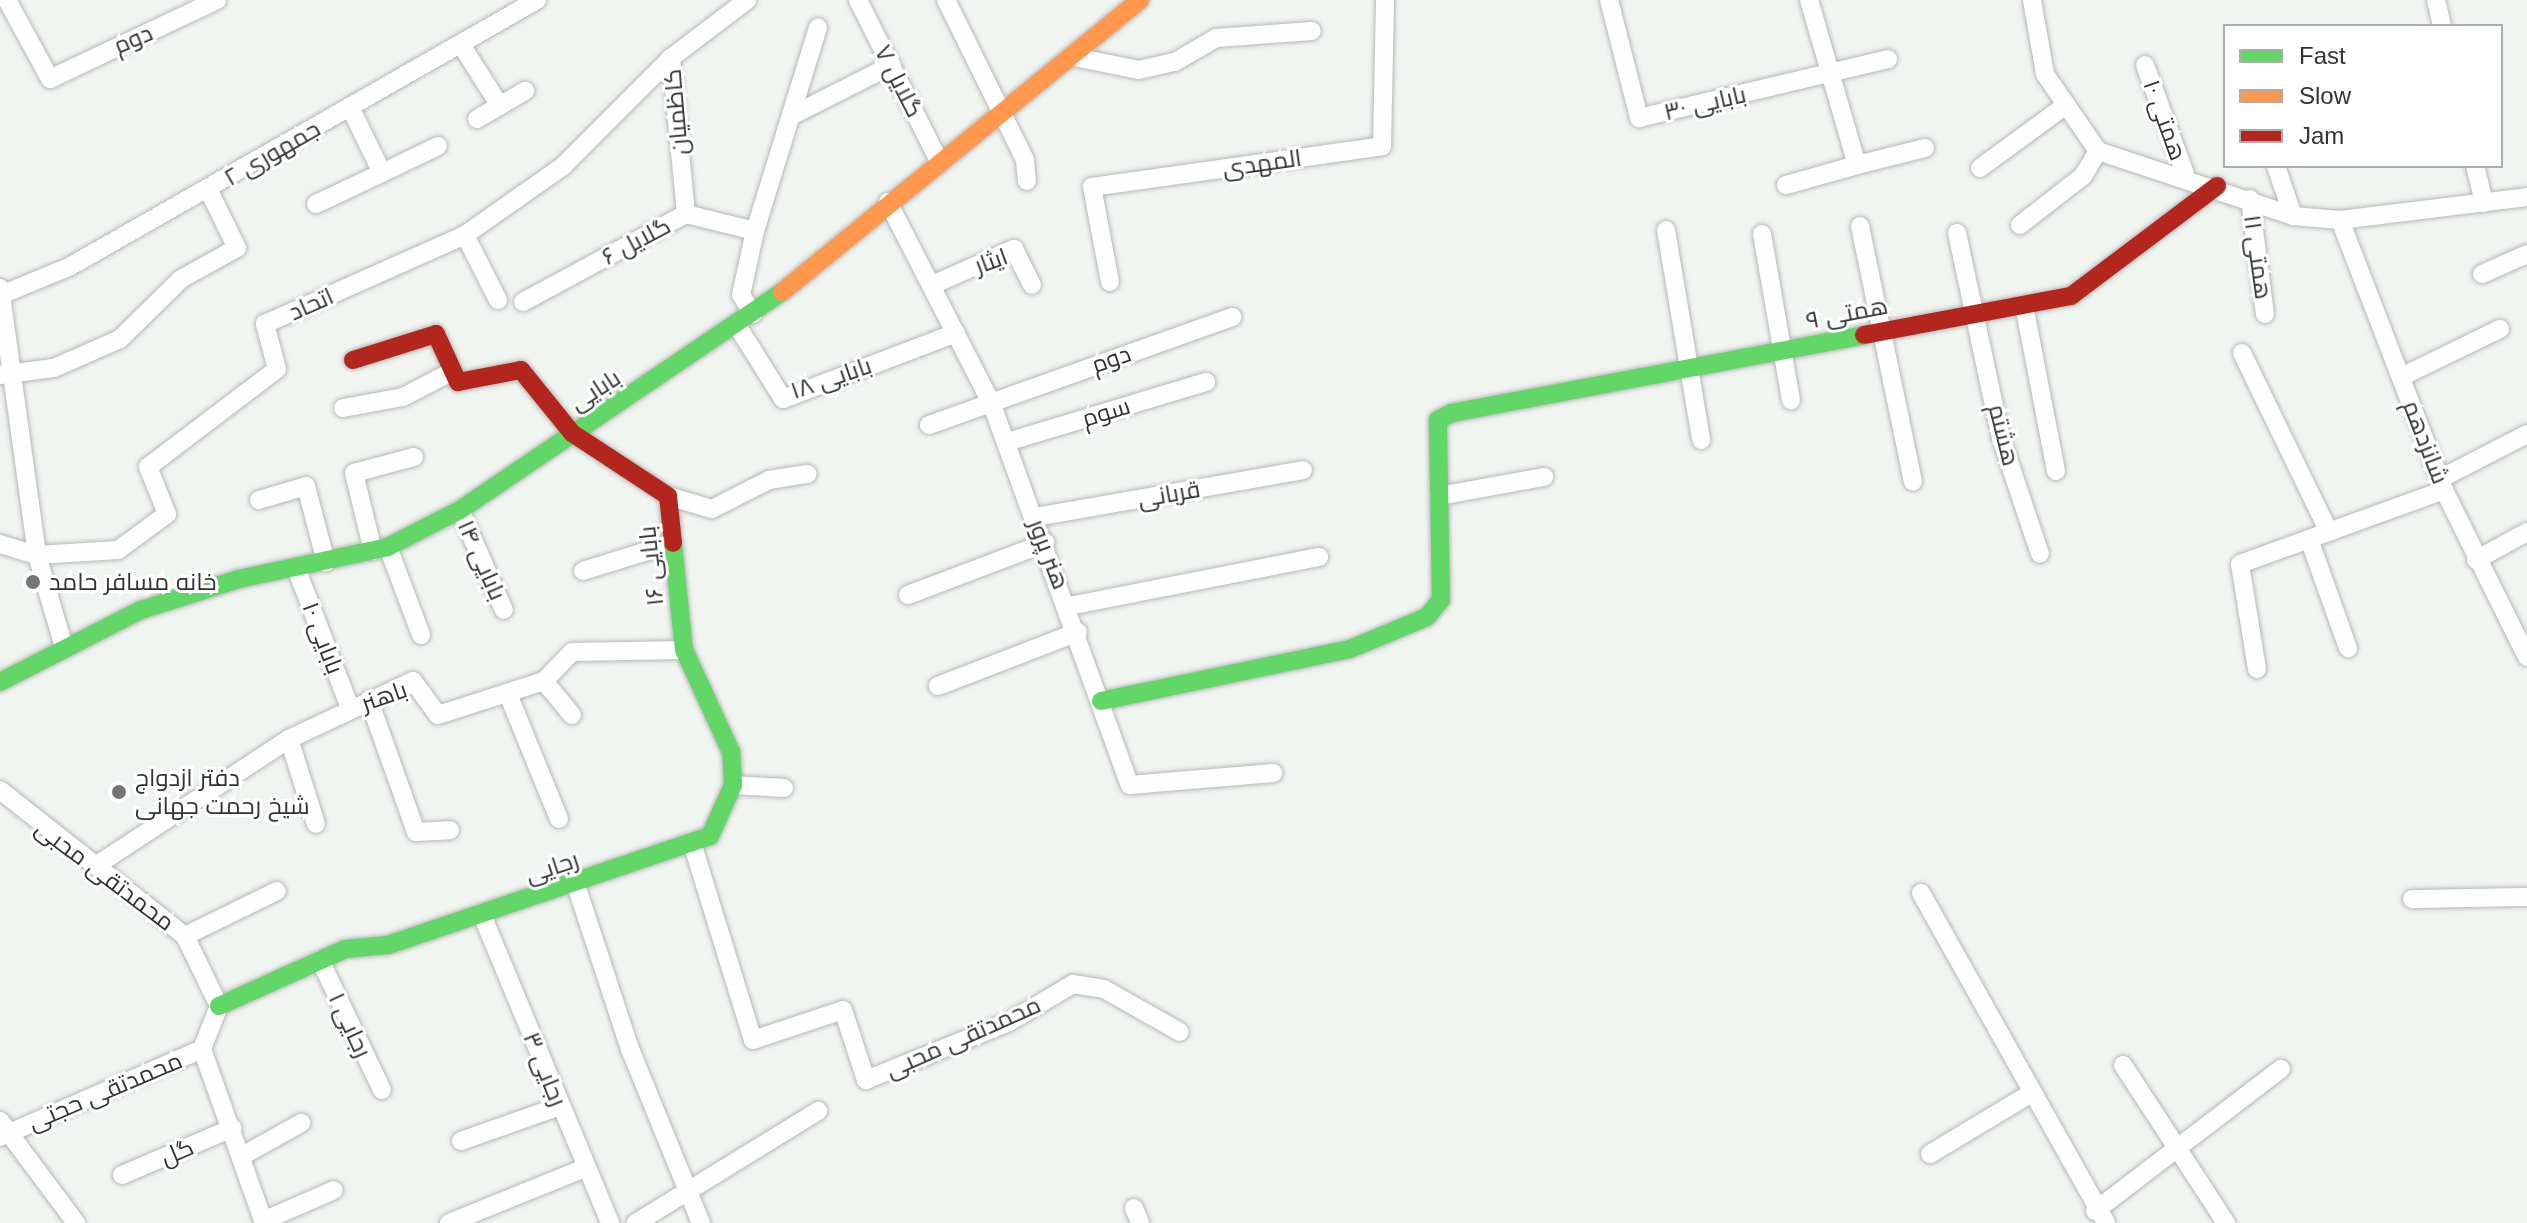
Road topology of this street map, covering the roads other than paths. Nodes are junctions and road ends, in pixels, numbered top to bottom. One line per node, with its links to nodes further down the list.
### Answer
1 (7, 0): 15 (street, دوم)
2 (175, 0): 15 (street)
3 (217, 0): 15 (street, دوم)
4 (537, 0): 19 (street, جمهوری ۲)
5 (747, 0): 21 (street, کاظمیان)
6 (858, 0): 23 (street, گلایل ۷)
7 (946, 0): 30 (street)
8 (1140, 0): 14 (street, بابایی)
9 (1385, 0): 64 (street, المهدی)
10 (1609, 0): 25 (street, بابایی ۳۰)
11 (1809, 0): 25 (street)
12 (2032, 0): 27 (street)
13 (2436, 0): 16 (street)
14 (1123, 7): 20 (street, بابایی)
15 (184, 17)
16 (2442, 24)
17 (818, 28): 31 (street)
18 (1312, 31): 20 (street)
19 (462, 46): 28 (street); 29 (street, جمهوری ۲)
20 (1074, 57): 30 (street, بابایی)
21 (671, 58): 52 (street, کاظمیان); 61 (street, اتحاد)
22 (1888, 59): 25 (street, بابایی ۳۰)
23 (892, 65): 31 (street); 36 (street, گلایل ۷)
24 (2145, 65): 42 (street, همتی ۱۰)
25 (1829, 75): 37 (street)
26 (525, 91): 28 (street)
27 (2066, 105): 35 (street); 38 (street)
28 (500, 106): 32 (street)
29 (351, 109): 41 (street); 46 (street, جمهوری ۲)
30 (1003, 114): 36 (street, بابایی); 43 (street)
31 (791, 116): 58 (street)
32 (477, 119)
33 (438, 146): 41 (street)
34 (1925, 148): 37 (street)
35 (2098, 151): 42 (street); 55 (street)
36 (939, 161): 49 (street, بابایی)
37 (1857, 165): 44 (street)
38 (1980, 168)
39 (2277, 168): 53 (street)
40 (2475, 168): 50 (street)
41 (382, 173): 51 (street)
42 (2185, 174): 45 (street)
43 (1027, 181)
44 (1786, 185)
45 (2217, 186): 48 (street); 70 (street, همتی ۹)
46 (208, 189): 67 (street, جمهوری ۲); 84 (street)
47 (2527, 197): 50 (street)
48 (2250, 199): 53 (street); 73 (street, همتی ۱۱)
49 (888, 202): 65 (street, هنر پرور); 72 (street, بابایی)
50 (2484, 203): 54 (street)
51 (316, 204)
52 (686, 214): 58 (street, گلایل ۶); 69 (street, گلایل ۶)
53 (2293, 216): 54 (street)
54 (2340, 220): 85 (street, شانزدهم)
55 (2020, 225)
56 (1860, 226): 77 (street)
57 (1666, 230): 82 (street)
58 (755, 231): 72 (street)
59 (1957, 233): 71 (street, هشتم)
60 (1762, 234): 79 (street)
61 (465, 235): 68 (street); 115 (street, اتحاد)
62 (2527, 254): 63 (street)
63 (2482, 274)
64 (1110, 282)
65 (932, 285): 66 (street, ایثار); 78 (street, هنر پرور)
66 (1032, 285)
67 (1, 292): 84 (street)
68 (498, 300)
69 (523, 302)
70 (2024, 305): 71 (street, همتی ۹); 97 (street)
71 (1979, 313): 77 (street, همتی ۹); 114 (street, هشتم)
72 (753, 314): 75 (street, بابایی)
73 (2265, 314)
74 (1232, 317): 88 (street, دوم)
75 (738, 327): 78 (street, بابایی ۱۸); 91 (street, بابایی)
76 (2500, 329): 85 (street)
77 (1885, 330): 79 (street, همتی ۹); 100 (street)
78 (956, 333): 88 (street, هنر پرور)
79 (1785, 349): 82 (street, همتی ۹); 87 (street)
80 (2242, 353): 107 (street)
81 (353, 360): 83 (street)
82 (1690, 367): 93 (street); 103 (street, همتی ۹)
83 (453, 371): 89 (street); 91 (street, بابایی ۱۶)
84 (7, 376): 115 (street)
85 (2401, 377): 101 (street, شانزدهم)
86 (1206, 382): 94 (street, سوم)
87 (1791, 400)
88 (991, 402): 90 (street, دوم); 94 (street, هنر پرور)
89 (343, 408)
90 (929, 425)
91 (572, 433): 102 (street, بابایی ۱۶); 105 (street, بابایی)
92 (2527, 434): 101 (street)
93 (1701, 440)
94 (1007, 442): 106 (street, هنر پرور)
95 (414, 457): 113 (street)
96 (1303, 470): 106 (street, قربانی)
97 (2056, 471)
98 (808, 474): 102 (street)
99 (1544, 477): 103 (street)
100 (1913, 482)
101 (2442, 484): 107 (street); 117 (street, شانزدهم)
102 (668, 496): 110 (street, بابایی ۱۶)
103 (1439, 496): 136 (street)
104 (259, 500): 118 (street)
105 (460, 510): 113 (street, بابایی); 123 (street, بابایی ۱۴)
106 (1035, 517): 111 (street, هنر پرور)
107 (2329, 532): 109 (street)
108 (2527, 532): 117 (street)
109 (2309, 539): 127 (street); 130 (street)
110 (673, 543): 120 (street); 128 (street, بابایی ۱۶)
111 (1045, 543): 121 (street); 122 (street, هنر پرور)
112 (0, 544): 115 (street, اتحاد)
113 (381, 549): 118 (street, بابایی); 125 (street)
114 (2040, 554)
115 (37, 555): 126 (street)
116 (1319, 557): 122 (street)
117 (2476, 560): 129 (street, شانزدهم)
118 (326, 562): 119 (street, بابایی)
119 (296, 568): 126 (street, بابایی); 137 (street, بابایی ۱۰)
120 (583, 571)
121 (908, 595)
122 (1069, 606): 124 (street, هنر پرور)
123 (504, 610)
124 (1078, 632): 133 (street); 136 (street, هنر پرور)
125 (421, 635)
126 (63, 644): 132 (street, بابایی)
127 (2348, 648)
128 (684, 650): 131 (street, باهنر); 141 (street)
129 (2527, 657)
130 (2257, 669)
131 (544, 681): 134 (street, باهنر); 138 (street)
132 (0, 682)
133 (938, 686)
134 (508, 694): 135 (street, باهنر); 144 (street)
135 (369, 700): 137 (street, باهنر); 146 (street)
136 (1101, 701): 140 (street, هنر پرور)
137 (350, 708): 139 (street, باهنر)
138 (572, 715)
139 (289, 739): 145 (street); 148 (street, باهنر)
140 (1273, 773)
141 (733, 785): 142 (street); 147 (street, رجایی)
142 (784, 788)
143 (3, 797): 148 (street, محمدتقی محبی)
144 (559, 819)
145 (316, 824)
146 (450, 830)
147 (692, 843): 149 (street, رجایی); 158 (street, محمدتقی محبی)
148 (97, 865): 155 (street, محمدتقی محبی)
149 (576, 885): 154 (street, رجایی); 176 (street)
150 (277, 891): 155 (street)
151 (1921, 893): 163 (street)
152 (2527, 897): 153 (street)
153 (2412, 899)
154 (482, 915): 156 (street, رجایی); 164 (street, رجایی ۳)
155 (185, 936): 157 (street, محمدتقی محبی)
156 (320, 960): 157 (street, رجایی); 162 (street, رجایی ۱)
157 (219, 1006): 159 (street)
158 (1180, 1032)
159 (202, 1049): 167 (street); 168 (street, محمدتقی حجتی)
160 (2123, 1065): 170 (street)
161 (2281, 1069): 170 (street)
162 (382, 1090)
163 (2030, 1094): 171 (street); 177 (street)
164 (560, 1106): 169 (street); 173 (street, رجایی ۳)
165 (818, 1111): 176 (street)
166 (301, 1123): 172 (street)
167 (232, 1128): 172 (street); 174 (street, گل)
168 (3, 1130): 179 (street, محمدتقی حجتی)
169 (461, 1141)
170 (2176, 1149): 177 (street); 184 (street)
171 (1930, 1154)
172 (242, 1156): 178 (street)
173 (585, 1168): 180 (street); 181 (street, رجایی ۳)
174 (122, 1175)
175 (334, 1190): 178 (street)
176 (684, 1191): 182 (street); 183 (street)
177 (2101, 1217)
178 (263, 1222)
179 (76, 1223)
180 (449, 1223)
181 (610, 1223)
182 (636, 1223)
183 (701, 1223)
184 (2226, 1223)

